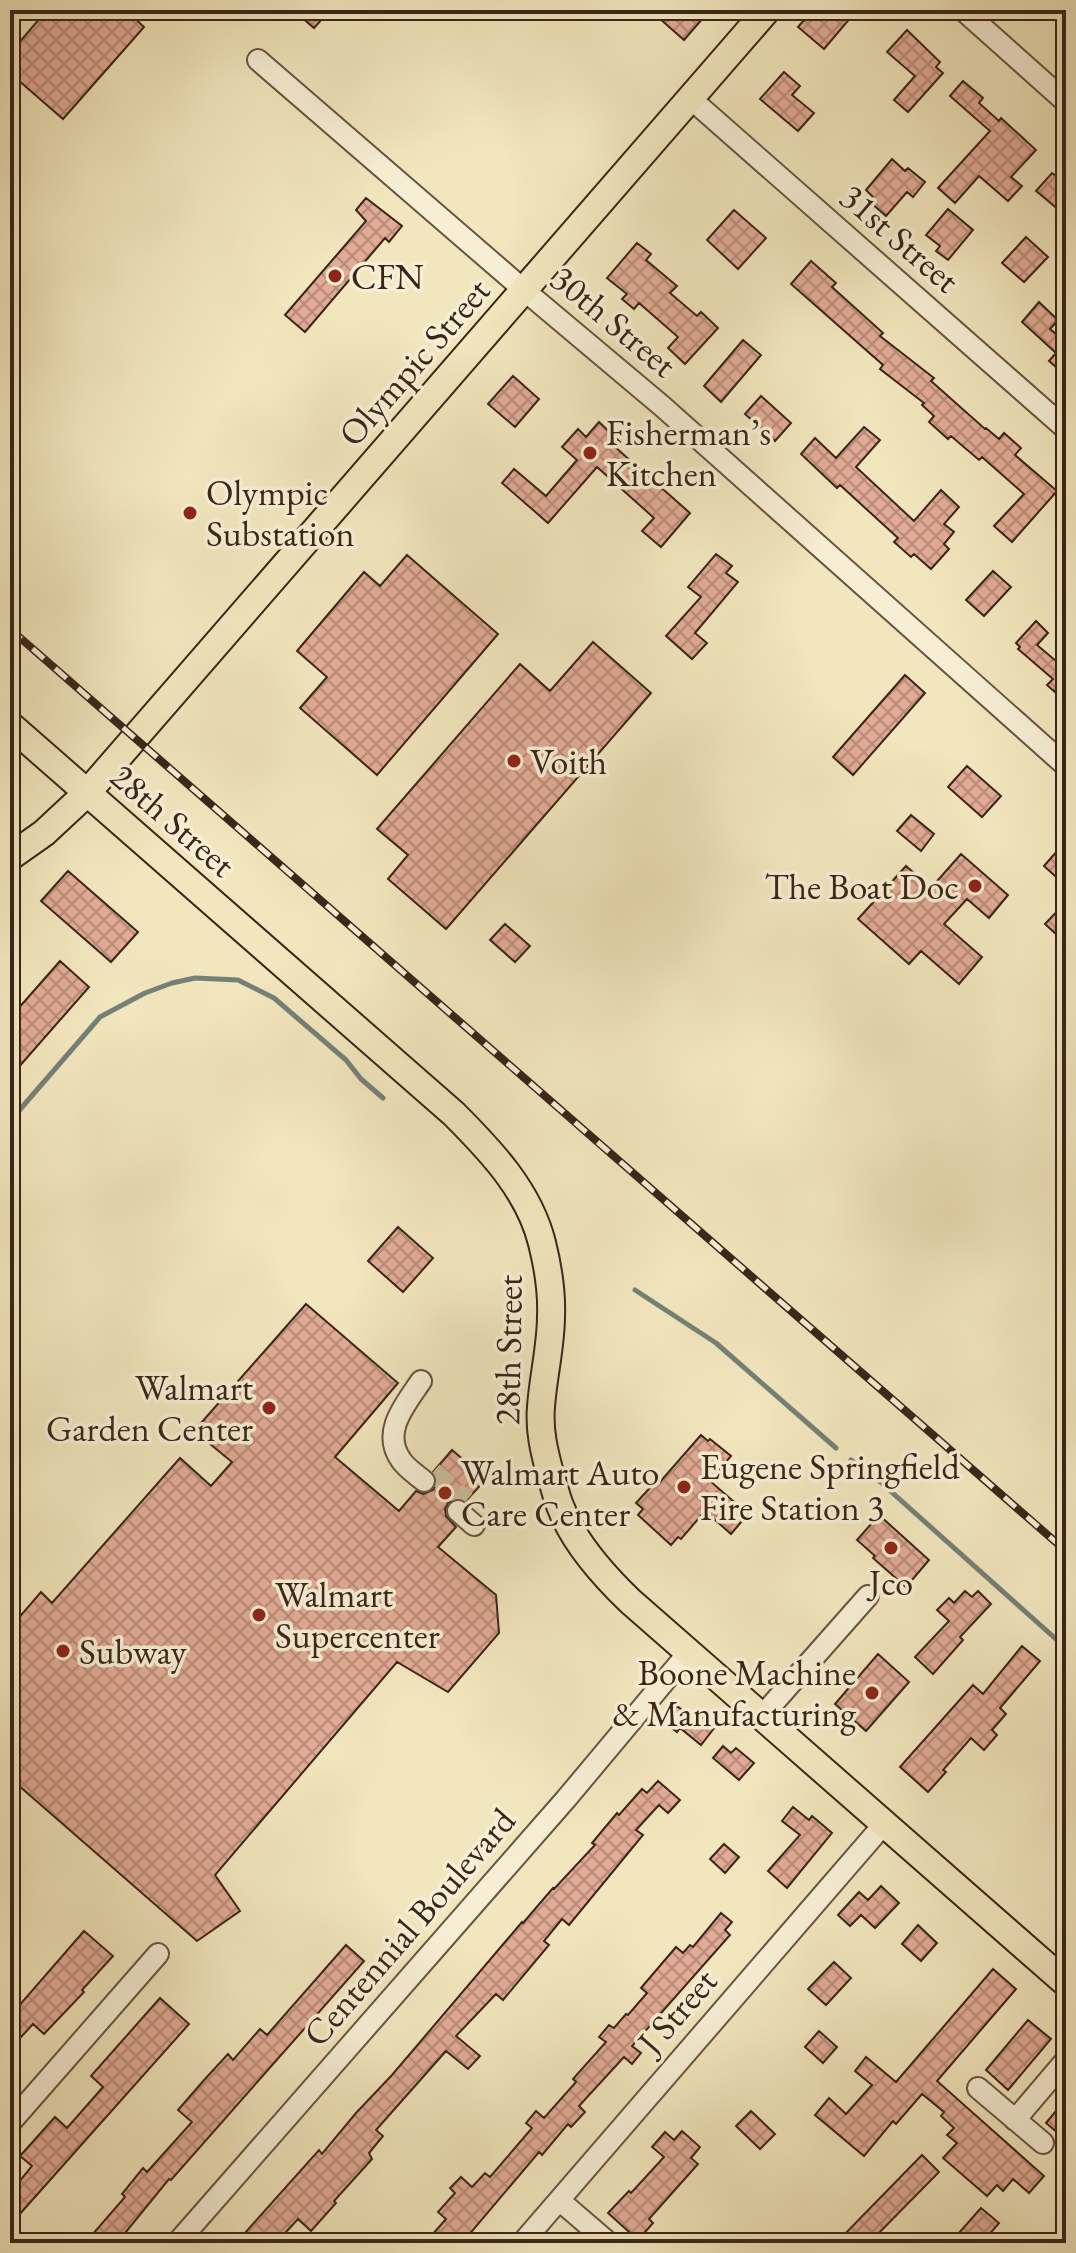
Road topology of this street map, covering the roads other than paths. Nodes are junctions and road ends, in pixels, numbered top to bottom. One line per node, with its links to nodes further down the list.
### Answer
1 (767, 10): 4 (main road, Olympic Street)
2 (963, 10): 5 (street)
3 (258, 60): 6 (street, 30th Street)
4 (690, 98): 6 (main road, Olympic Street); 7 (street, 31st Street)
5 (1066, 102)
6 (524, 290): 9 (street, 30th Street); 10 (main road, Olympic Street)
7 (1066, 429)
8 (10, 725): 10 (main road, 28th Street)
9 (1066, 766)
10 (87, 793): 11 (main road, Olympic Street); 15 (main road, 28th Street)
11 (10, 857)
12 (426, 1386): 13 (street)
13 (428, 1477)
14 (868, 1596): 16 (street)
15 (689, 1652): 16 (main road, 28th Street); 26 (street, Centennial Boulevard)
16 (762, 1716): 17 (main road, 28th Street)
17 (884, 1824): 19 (main road, 28th Street); 25 (street, J Street)
18 (158, 1954): 23 (street)
19 (1066, 1983)
20 (1066, 2060): 22 (street)
21 (978, 2088): 22 (street)
22 (1015, 2120): 24 (street)
23 (10, 2123)
24 (1043, 2143)
25 (559, 2200): 27 (street, J Street); 28 (street)
26 (177, 2243)
27 (522, 2243)
28 (609, 2243)

